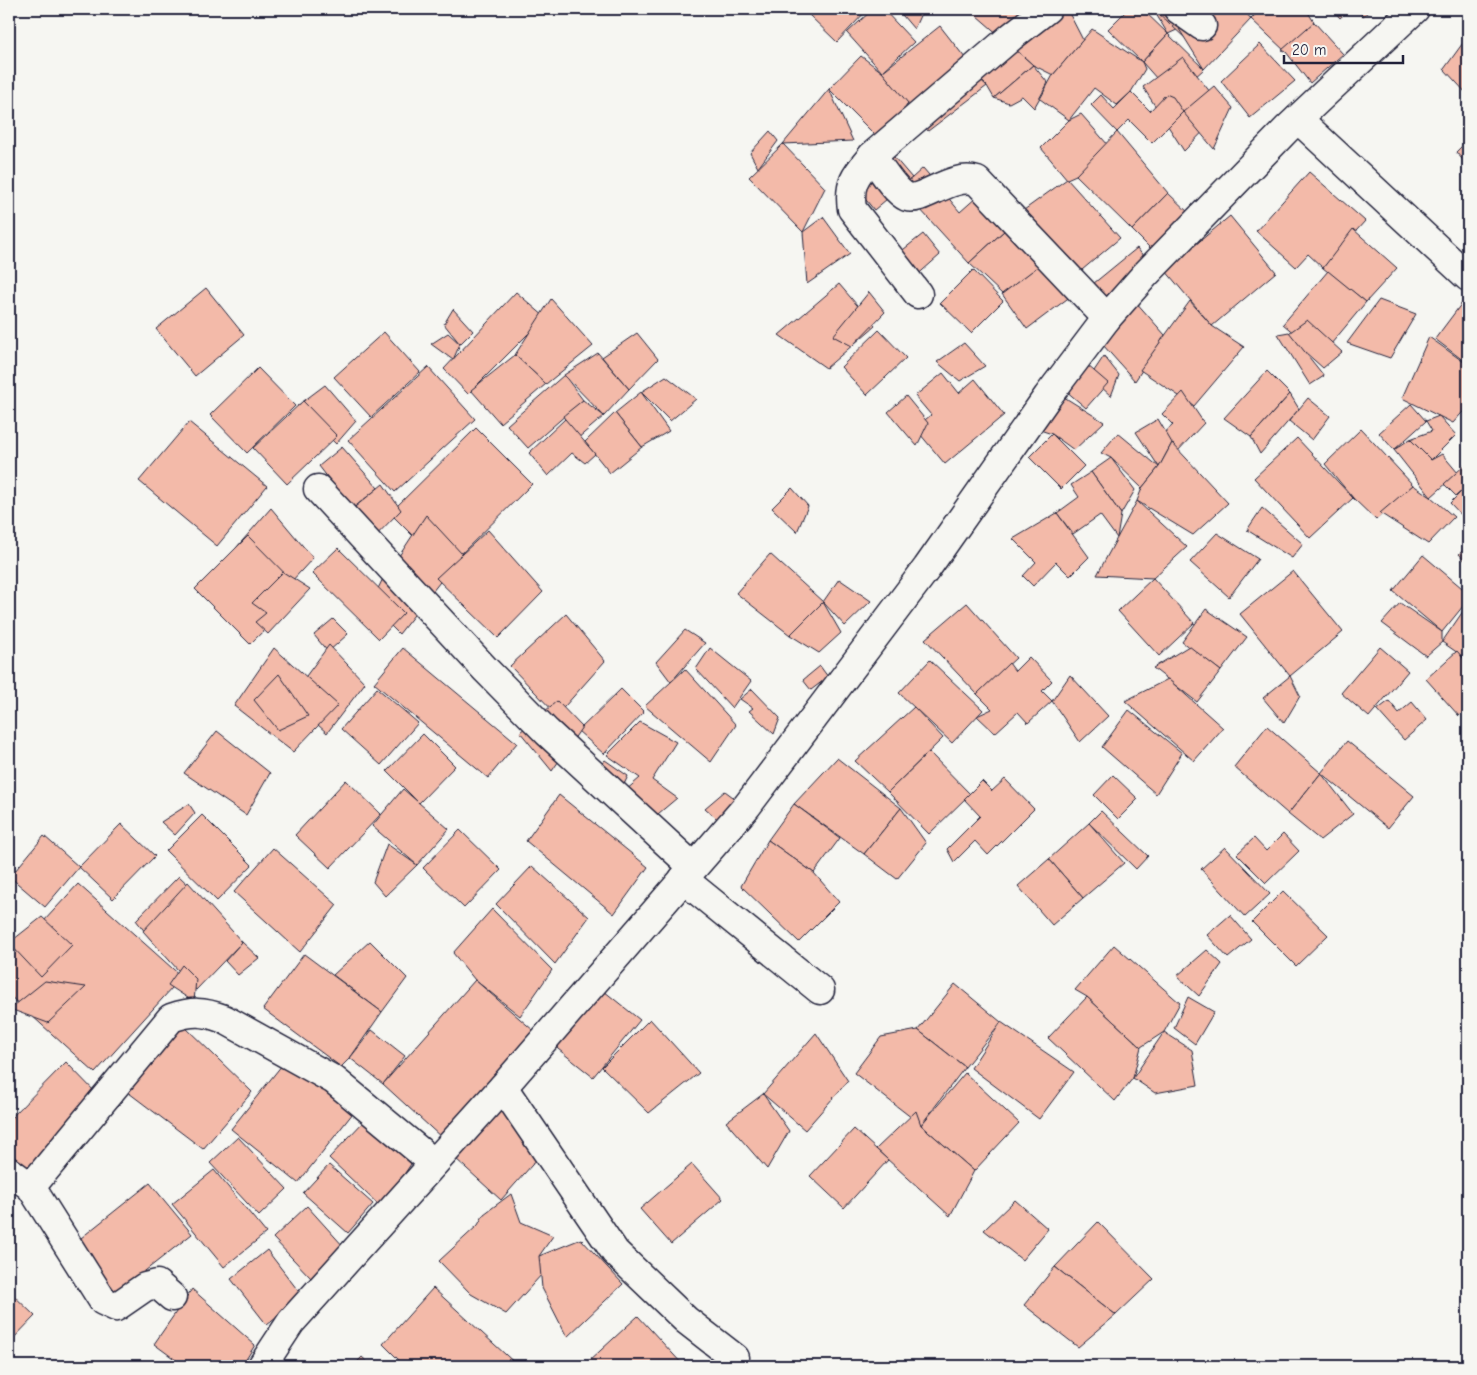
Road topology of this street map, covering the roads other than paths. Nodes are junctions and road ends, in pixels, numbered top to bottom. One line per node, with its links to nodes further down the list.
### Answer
1 (1047, 9): 6 (street)
2 (1178, 9): 4 (street)
3 (1415, 9): 5 (street)
4 (1202, 26)
5 (1298, 120): 7 (street); 9 (street)
6 (872, 156): 8 (street); 9 (street)
7 (1468, 277)
8 (918, 294)
9 (1107, 318): 11 (street)
10 (318, 489): 11 (street)
11 (688, 873): 12 (street); 13 (street)
12 (820, 990)
13 (502, 1087): 14 (street); 18 (street)
14 (434, 1164): 16 (street); 19 (street)
15 (9, 1171): 16 (street)
16 (31, 1187): 17 (street)
17 (172, 1297)
18 (735, 1358)
19 (262, 1366)

